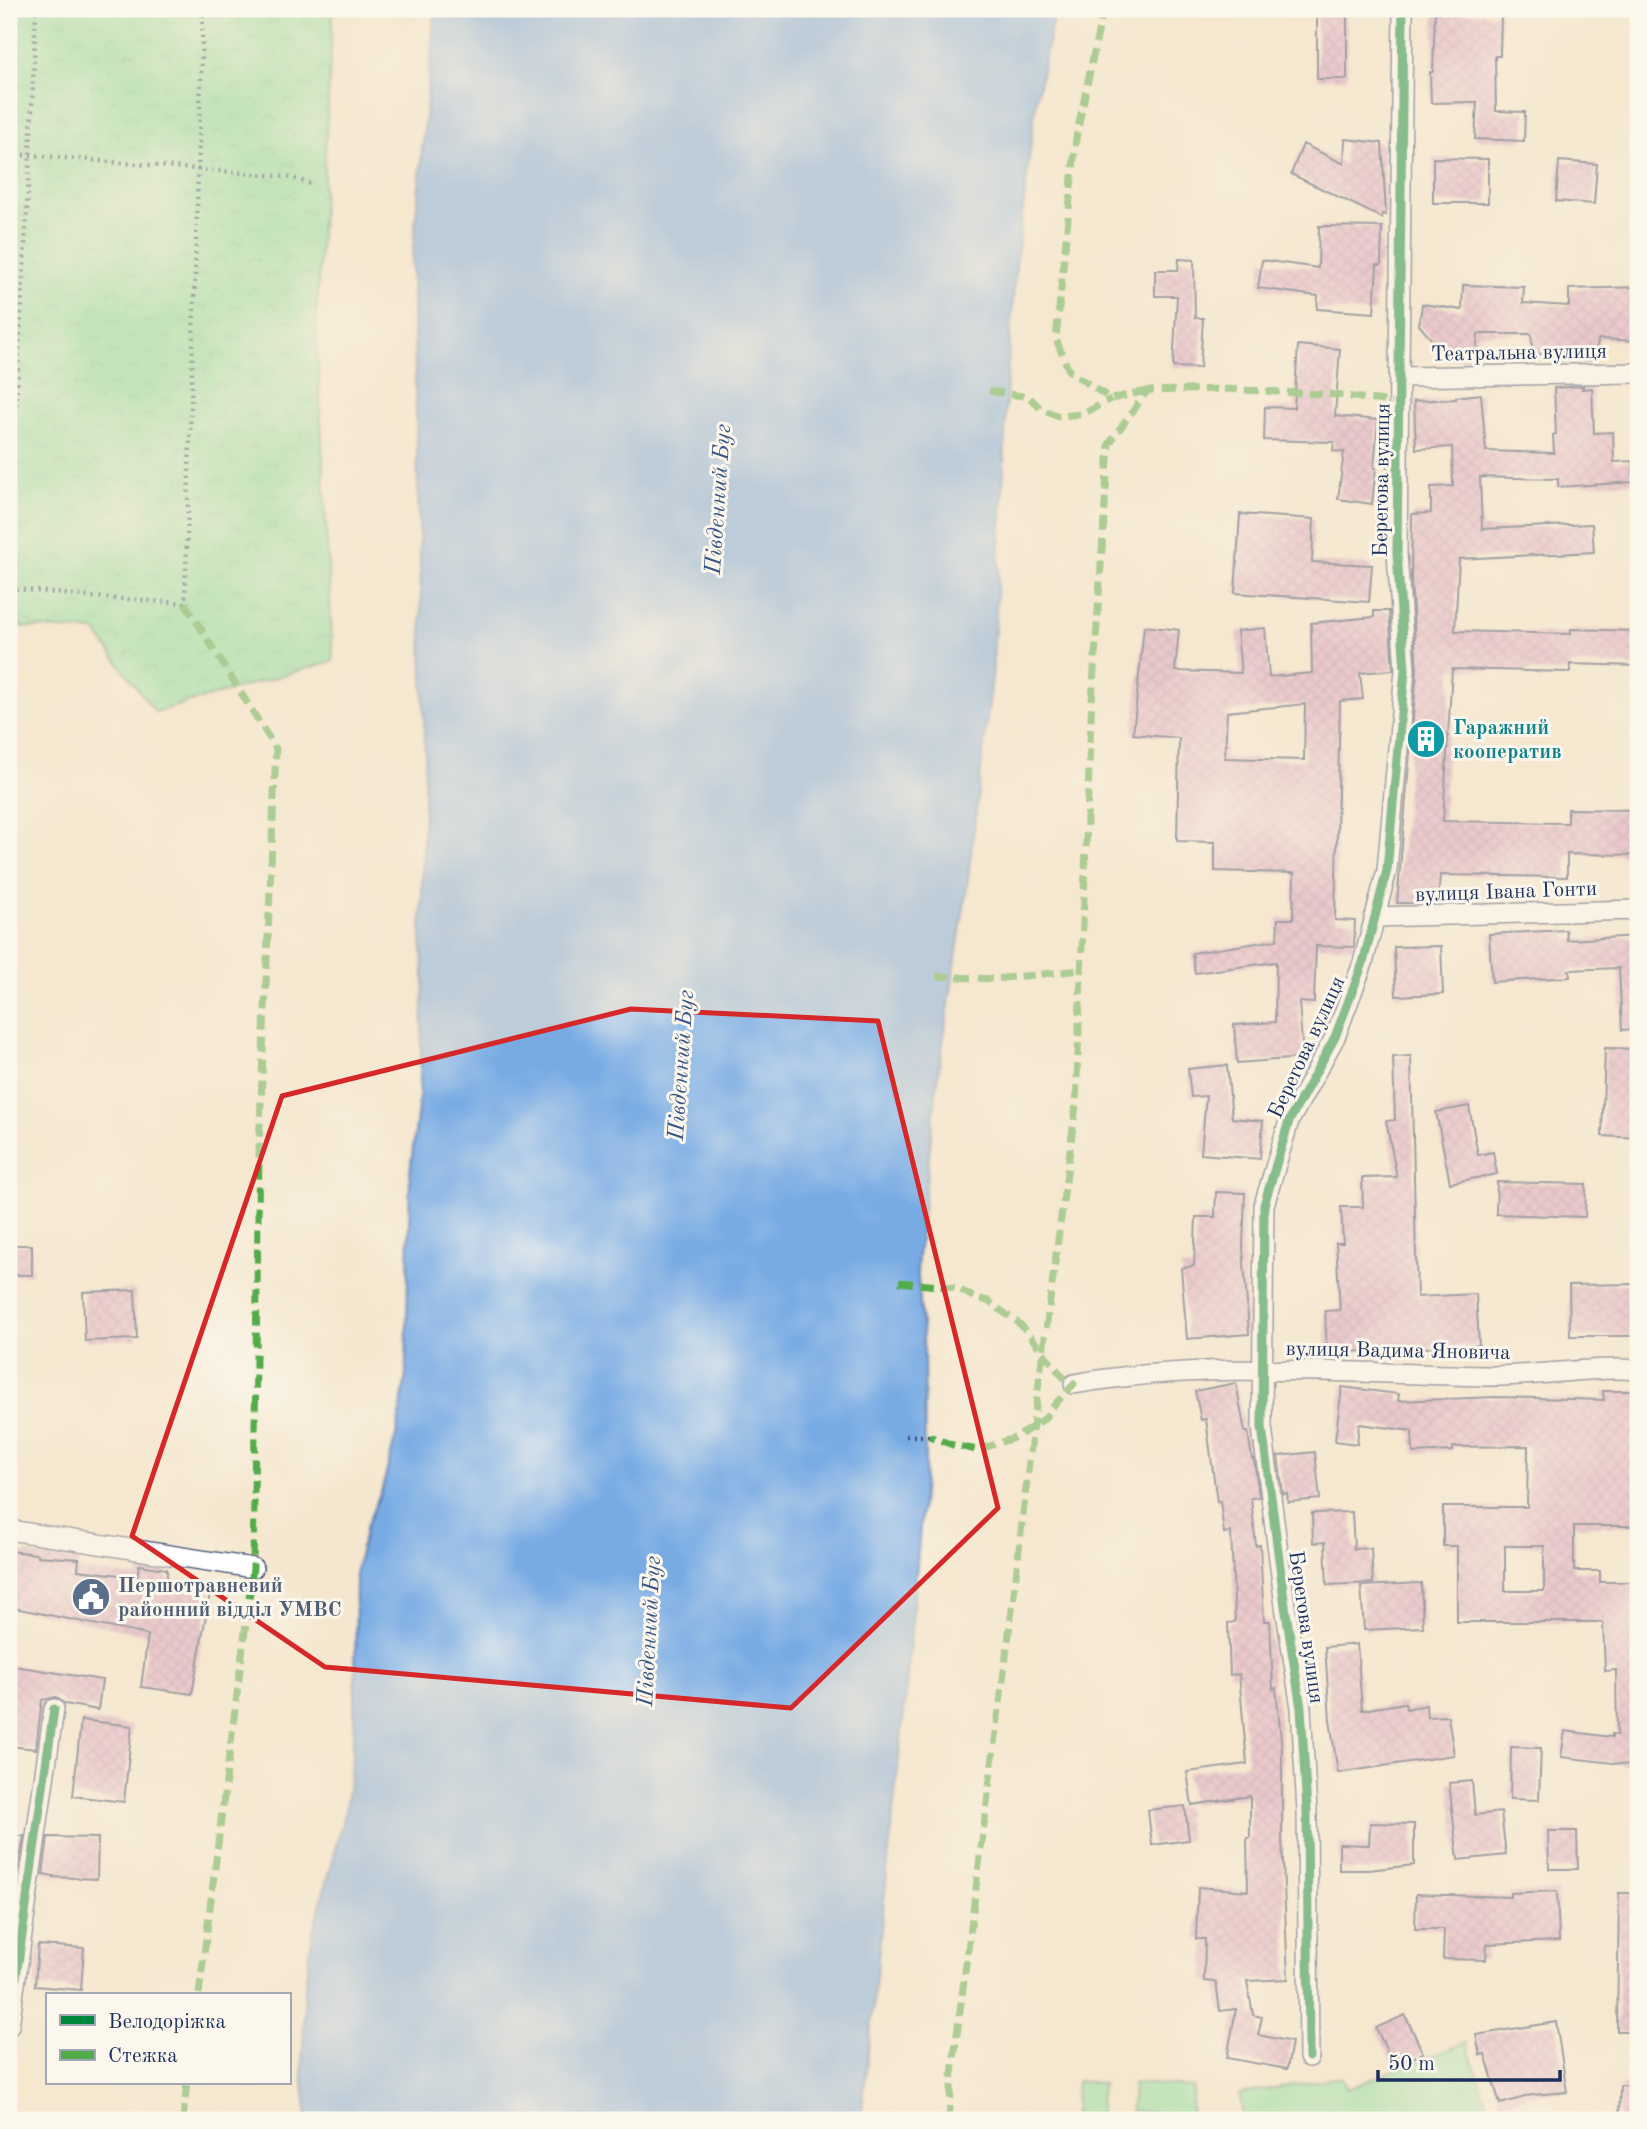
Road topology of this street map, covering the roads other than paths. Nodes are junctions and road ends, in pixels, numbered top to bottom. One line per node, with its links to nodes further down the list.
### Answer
1 (1403, 9): 3 (street, Берегова вулиця)
2 (1638, 373): 3 (street, Театральна вулиця)
3 (1400, 377): 5 (street, Берегова вулиця)
4 (1638, 910): 5 (street, вулиця Івана Гонти)
5 (1374, 917): 7 (street, Берегова вулиця)
6 (1638, 1370): 7 (street, вулиця Вадима Яновича)
7 (1263, 1371): 8 (street, вулиця Вадима Яновича); 13 (street, Берегова вулиця)
8 (1074, 1384)
9 (9, 1530): 10 (street)
10 (253, 1568)
11 (54, 1709): 12 (street)
12 (9, 2026)
13 (1309, 2057)

